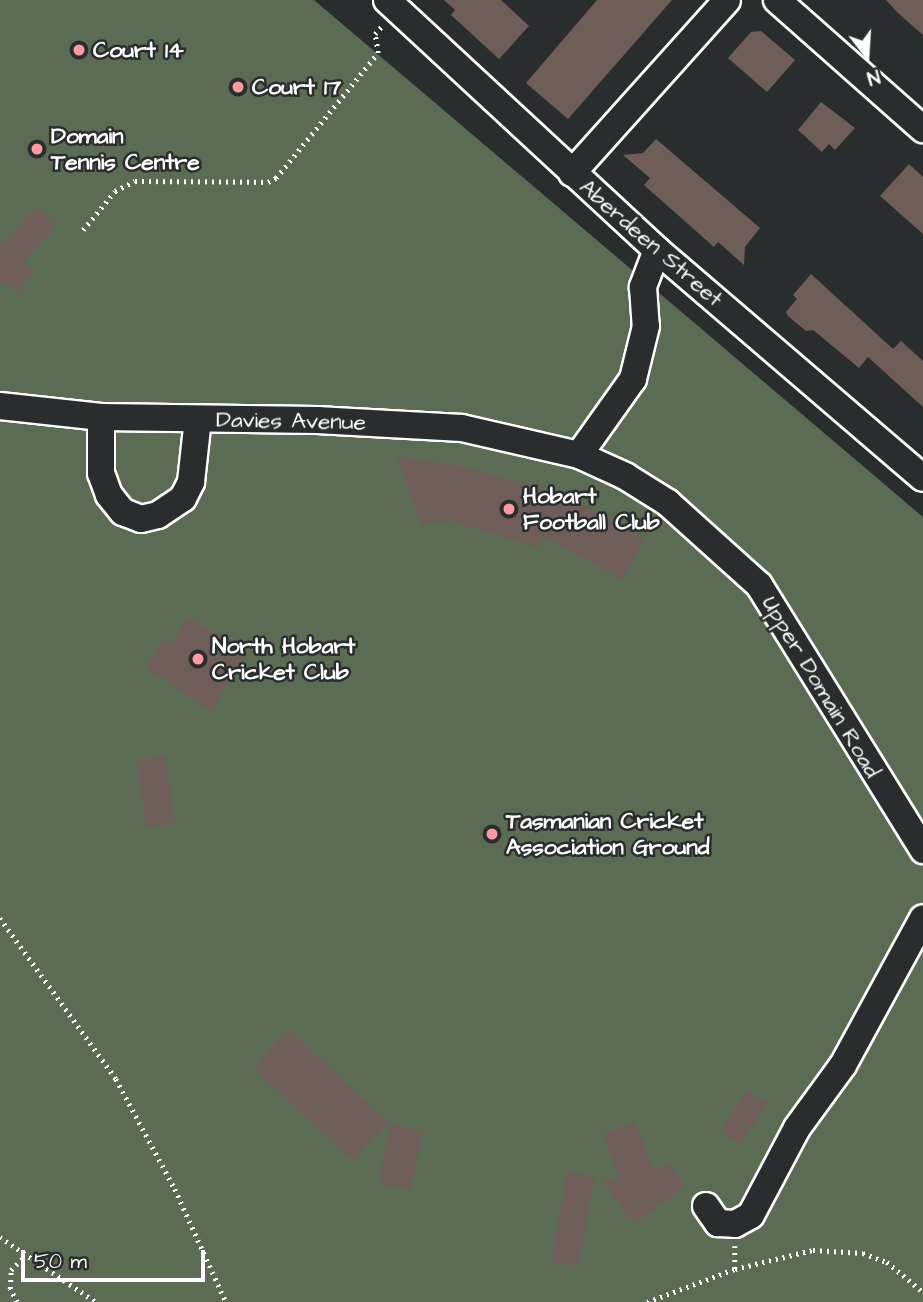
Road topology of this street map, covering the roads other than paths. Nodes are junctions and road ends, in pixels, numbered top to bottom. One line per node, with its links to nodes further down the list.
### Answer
1 (727, 0): 5 (street)
2 (777, 0): 4 (street)
3 (386, 12): 5 (street, Aberdeen Street)
4 (923, 129)
5 (572, 173): 6 (street, Aberdeen Street)
6 (657, 250): 10 (street); 11 (street, Aberdeen Street)
7 (0, 406): 8 (street, Davies Avenue)
8 (101, 417): 9 (street, Davies Avenue); 9 (street)
9 (198, 419): 10 (street, Davies Avenue)
10 (579, 455): 12 (street, Upper Domain Road)
11 (923, 478)
12 (923, 850)
13 (923, 918): 14 (street)
14 (706, 1206)

